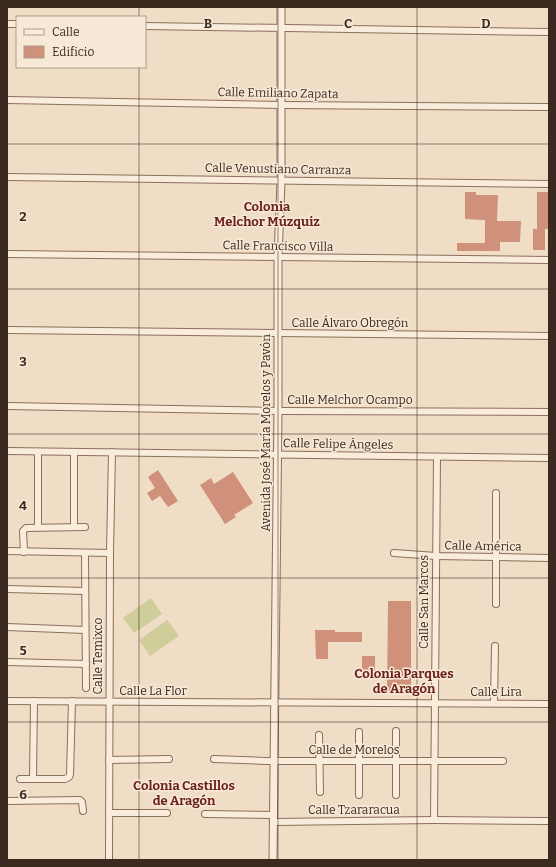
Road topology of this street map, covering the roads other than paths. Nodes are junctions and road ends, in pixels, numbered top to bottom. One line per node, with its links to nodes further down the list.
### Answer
1 (281, 7): 3 (street, Avenida José María Morelos y Pavón)
2 (146, 26): 3 (street)
3 (282, 28): 4 (street); 6 (street, Avenida José María Morelos y Pavón)
4 (549, 32)
5 (7, 100): 6 (street, Calle Emiliano Zapata)
6 (281, 104): 7 (street, Calle Emiliano Zapata); 9 (street, Avenida José María Morelos y Pavón)
7 (549, 107)
8 (7, 177): 9 (street, Calle Venustiano Carranza)
9 (281, 181): 10 (street, Calle Venustiano Carranza); 12 (street, Avenida José María Morelos y Pavón)
10 (549, 184)
11 (7, 254): 12 (street, Calle Francisco Villa)
12 (278, 257): 13 (street, Calle Francisco Villa); 15 (street, Avenida José María Morelos y Pavón)
13 (549, 260)
14 (7, 330): 15 (street, Calle Álvaro Obregón)
15 (278, 334): 16 (street, Calle Álvaro Obregón); 18 (street, Avenida José María Morelos y Pavón)
16 (549, 336)
17 (7, 406): 18 (street, Calle Melchor Ocampo)
18 (278, 411): 19 (street, Calle Melchor Ocampo); 24 (street, Avenida José María Morelos y Pavón)
19 (549, 412)
20 (7, 451): 21 (street, Calle Felipe Ángeles)
21 (38, 452): 22 (street, Calle Felipe Ángeles); 28 (street)
22 (74, 452): 23 (street, Calle Felipe Ángeles); 29 (street)
23 (112, 452): 24 (street, Calle Felipe Ángeles); 35 (street, Calle Temixco)
24 (277, 454): 25 (street, Calle Felipe Ángeles); 52 (street, Avenida José María Morelos y Pavón)
25 (437, 457): 26 (street, Calle Felipe Ángeles); 36 (street, Calle San Marcos)
26 (549, 458)
27 (496, 493): 37 (street)
28 (38, 527): 29 (street); 32 (street)
29 (74, 527): 30 (street)
30 (85, 527)
31 (7, 551): 32 (street)
32 (24, 552): 33 (street)
33 (85, 553): 35 (street); 40 (street)
34 (394, 553): 36 (street, Calle América)
35 (110, 554): 51 (street, Calle Temixco)
36 (436, 556): 37 (street, Calle América); 53 (street, Calle San Marcos)
37 (495, 556): 38 (street, Calle América); 41 (street)
38 (549, 558)
39 (7, 589): 40 (street)
40 (85, 591): 43 (street)
41 (496, 604)
42 (7, 627): 43 (street)
43 (85, 630): 46 (street)
44 (495, 646): 54 (street)
45 (7, 662): 46 (street)
46 (86, 664): 47 (street)
47 (86, 688)
48 (7, 701): 49 (street, Calle La Flor)
49 (34, 701): 50 (street, Calle La Flor); 69 (street)
50 (72, 701): 51 (street, Calle La Flor); 69 (street)
51 (109, 702): 52 (street, Calle La Flor); 61 (street, Calle Temixco)
52 (275, 702): 53 (street, Calle Lira); 63 (street, Avenida José María Morelos y Pavón)
53 (435, 703): 54 (street, Calle Lira); 67 (street, Calle San Marcos)
54 (494, 703): 55 (street, Calle Lira)
55 (549, 704)
56 (396, 731): 62 (street)
57 (359, 732): 65 (street)
58 (319, 735): 64 (street)
59 (169, 759): 61 (street)
60 (214, 759): 63 (street, Calle de Morelos)
61 (109, 760): 76 (street, Calle Temixco)
62 (396, 760): 65 (street, Calle de Morelos); 67 (street, Calle de Morelos); 72 (street)
63 (274, 761): 64 (street, Calle de Morelos); 78 (street, Avenida José María Morelos y Pavón)
64 (319, 761): 65 (street, Calle de Morelos); 70 (street)
65 (359, 761): 71 (street)
66 (503, 761): 67 (street, Calle de Morelos)
67 (434, 762): 79 (street, Calle San Marcos)
68 (20, 779): 69 (street)
69 (33, 780)
70 (320, 792)
71 (359, 795)
72 (396, 795)
73 (7, 801): 74 (street)
74 (83, 811)
75 (167, 812): 76 (street)
76 (109, 813): 81 (street, Calle Temixco)
77 (205, 814): 78 (street, Calle Tzararacua)
78 (274, 818): 79 (street, Calle Tzararacua); 82 (street, Avenida José María Morelos y Pavón)
79 (434, 820): 80 (street, Calle Tzararacua)
80 (549, 821)
81 (109, 860)
82 (273, 860)

